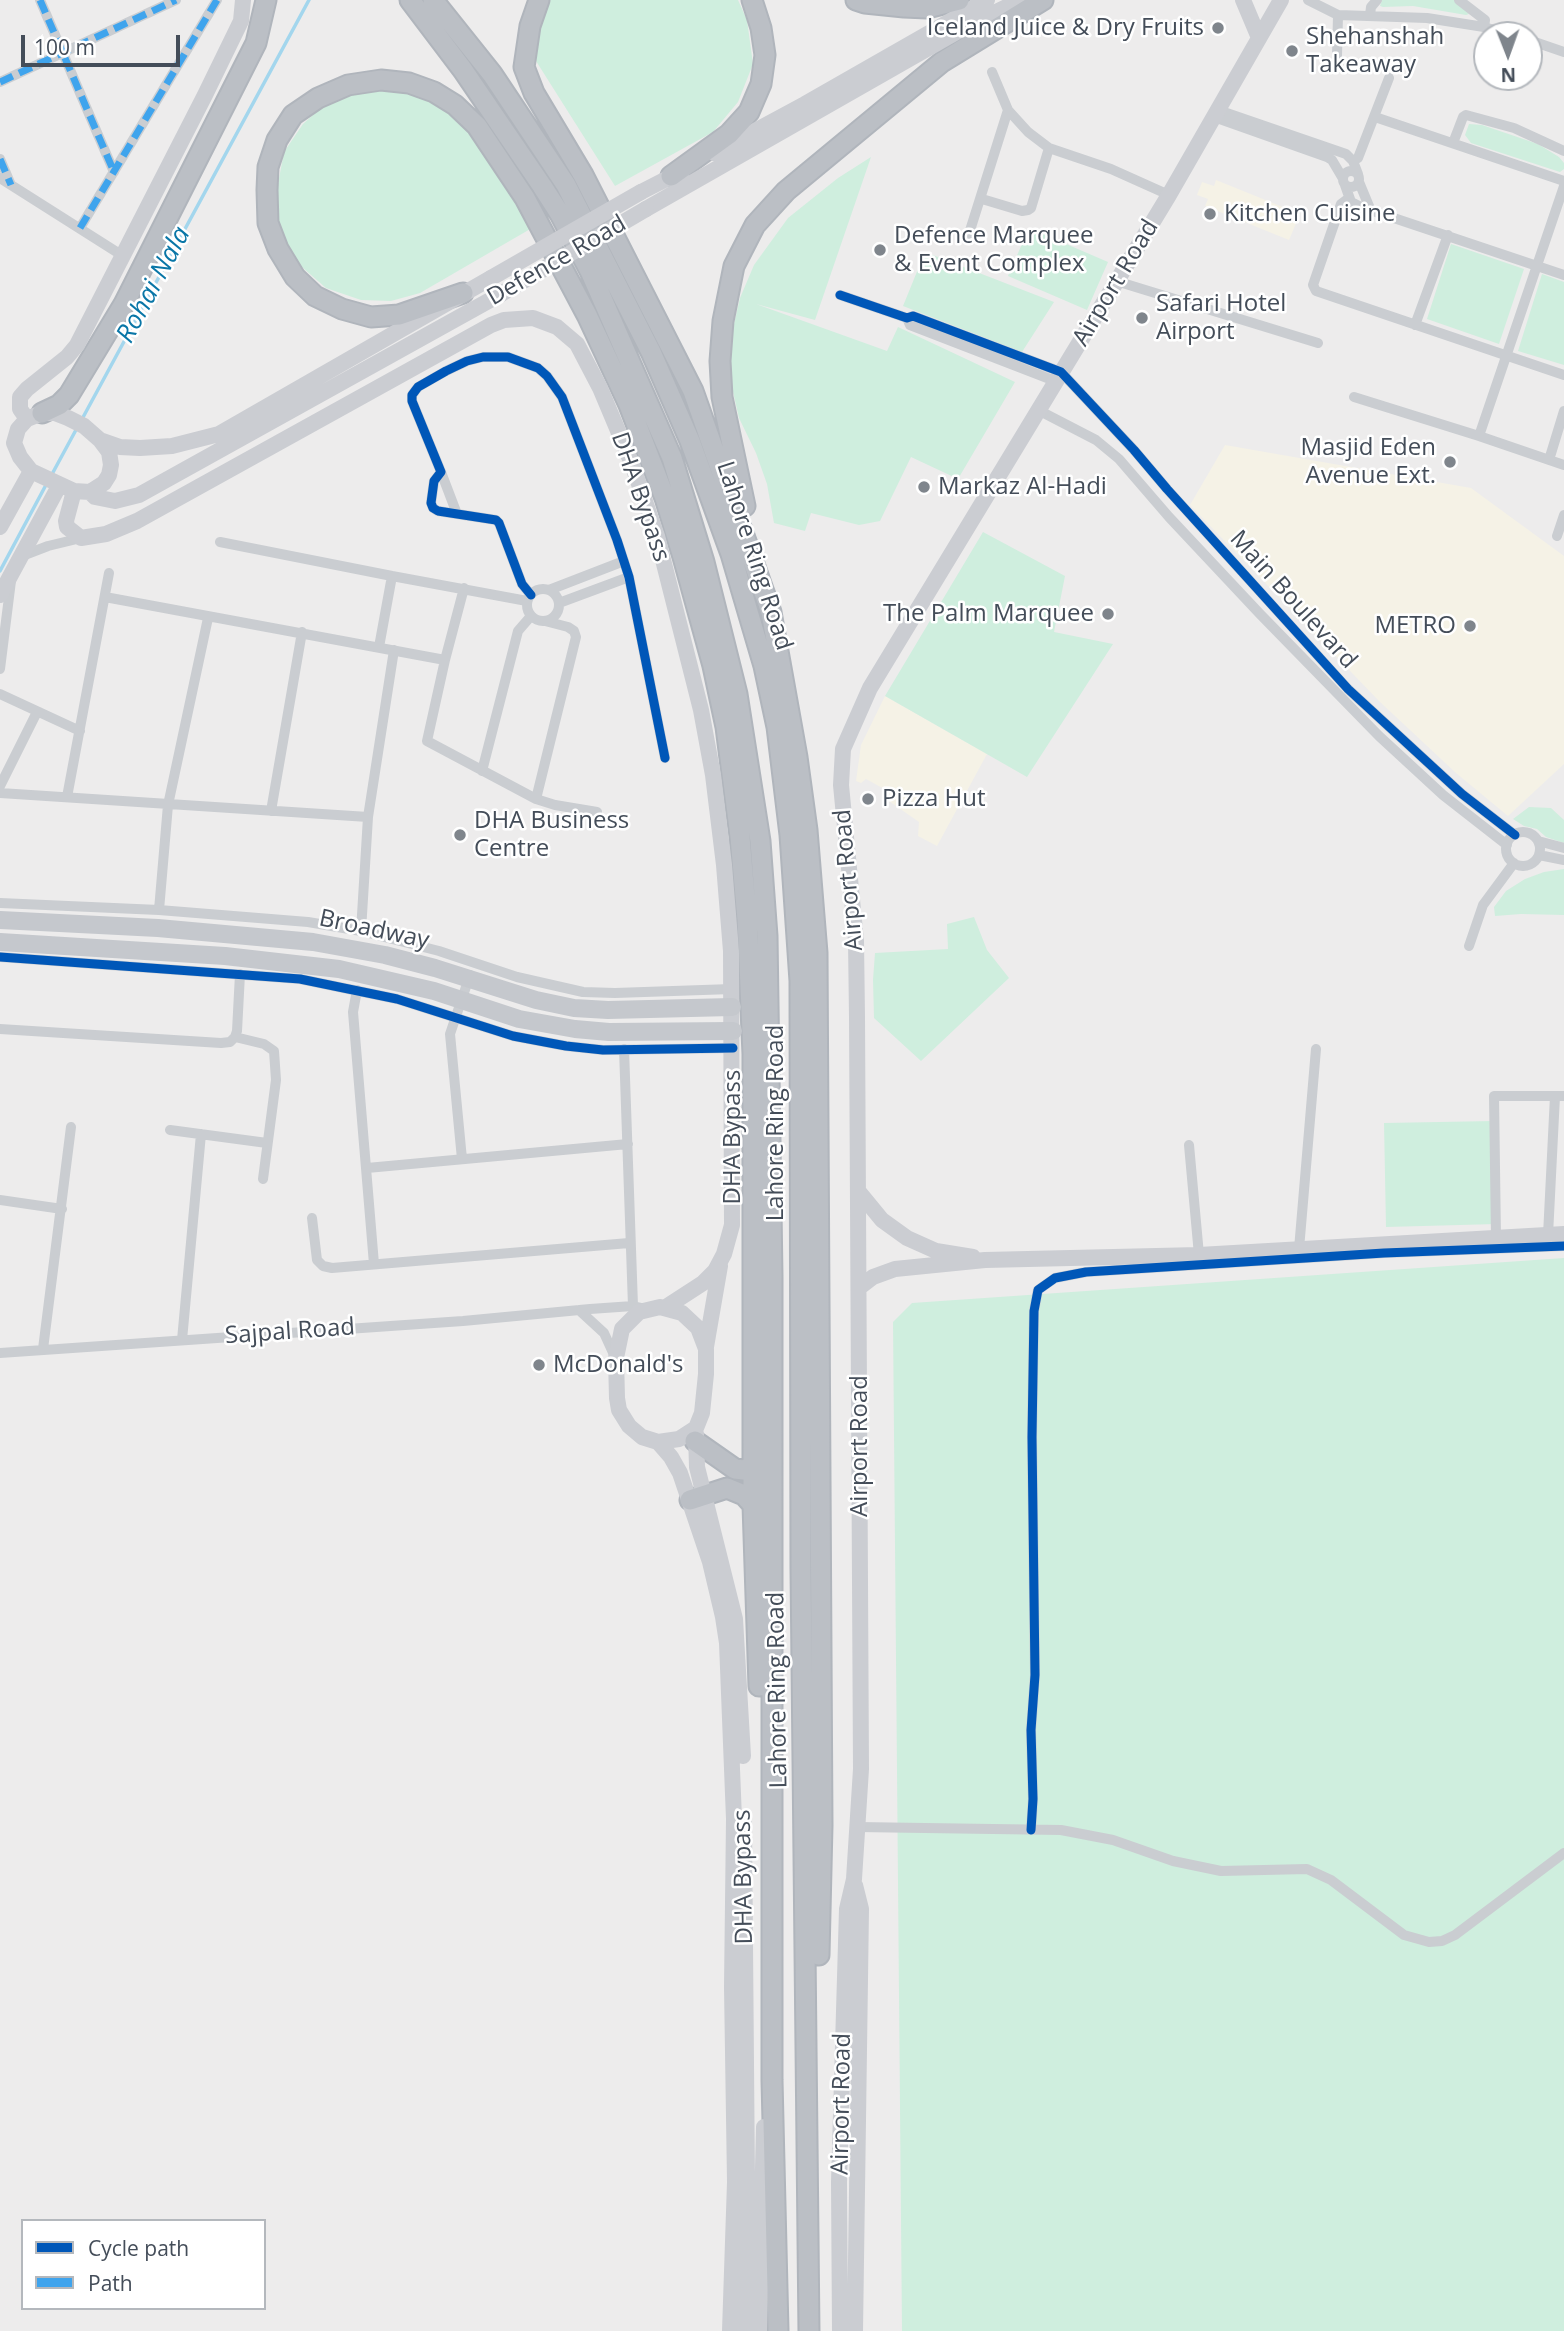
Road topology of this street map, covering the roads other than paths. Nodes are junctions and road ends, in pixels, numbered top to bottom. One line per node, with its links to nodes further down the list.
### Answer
1 (40, 0): 27 (street)
2 (176, 0): 27 (street)
3 (216, 0): 40 (street)
4 (243, 0): 55 (main road)
5 (266, 0): 69 (highway)
6 (410, 0): 180 (highway, Lahore Ring Road)
7 (433, 0): 184 (highway, Lahore Ring Road)
8 (539, 0): 86 (highway)
9 (752, 0): 41 (highway)
10 (856, 0): 11 (highway)
11 (959, 0)
12 (988, 0): 41 (main road, Defence Road)
13 (1021, 0): 76 (main road, Defence Road, bridge)
14 (1043, 0): 86 (highway)
15 (1243, 0): 24 (main road)
16 (1282, 0): 24 (main road, Airport Road)
17 (1308, 0): 20 (street)
18 (1377, 0): 21 (street)
19 (1460, 0): 22 (street)
20 (1338, 15): 21 (street); 28 (street)
21 (1370, 15): 23 (street)
22 (1485, 21)
23 (1473, 25)
24 (1259, 38): 33 (main road, Airport Road)
25 (1543, 45): 26 (street)
26 (1564, 52)
27 (63, 53): 31 (street); 40 (street)
28 (1338, 56)
29 (992, 72): 32 (street)
30 (1388, 78): 34 (street)
31 (0, 82)
32 (1009, 110): 36 (street); 50 (street)
33 (1216, 114): 39 (street); 44 (street); 48 (main road, Airport Road)
34 (1375, 117): 35 (street); 39 (street)
35 (1453, 143): 37 (street); 45 (street)
36 (1049, 148): 48 (street); 50 (street)
37 (1564, 150)
38 (0, 159): 46 (street)
39 (1353, 161): 43 (street)
40 (114, 172): 52 (street)
41 (671, 176): 59 (main road, Defence Road, bridge)
42 (0, 178): 46 (street)
43 (1358, 178): 44 (street); 51 (street)
44 (1344, 181): 49 (street)
45 (1564, 181)
46 (11, 185): 52 (street)
47 (1564, 187): 56 (street)
48 (1169, 195): 58 (main road, Airport Road)
49 (1349, 198): 51 (street); 61 (street)
50 (982, 199): 54 (street)
51 (1371, 211): 53 (street)
52 (80, 228): 55 (street)
53 (1448, 235): 56 (street); 61 (street)
54 (967, 240)
55 (122, 256): 69 (main road)
56 (1536, 266): 57 (street); 63 (street)
57 (1564, 275)
58 (1116, 281): 62 (street); 65 (main road, Airport Road)
59 (464, 293): 71 (main road, Defence Road); 176 (highway)
60 (840, 295): 65 (street)
61 (1416, 325): 63 (street)
62 (1318, 342)
63 (1507, 356): 64 (street); 70 (street)
64 (1564, 376)
65 (1058, 377): 67 (main road, Airport Road); 118 (street, Main Boulevard)
66 (1354, 397): 70 (street)
67 (1038, 410): 120 (street, Main Boulevard); 152 (main road, Airport Road)
68 (1564, 411): 72 (street)
69 (34, 416): 71 (main road); 74 (main road)
70 (1479, 436): 72 (street)
71 (100, 440): 76 (main road)
72 (1549, 460): 73 (street)
73 (1564, 465)
74 (31, 471): 76 (main road); 77 (main road)
75 (441, 472): 78 (street); 78 (street); 85 (street)
76 (75, 490): 82 (main road); 84 (main road)
77 (6, 504): 80 (main road)
78 (457, 514): 95 (street)
79 (1564, 515): 81 (street)
80 (0, 527)
81 (1557, 536)
82 (81, 538): 84 (street); 135 (main road, DHA Bypass)
83 (220, 542): 89 (street)
84 (22, 556): 88 (main road)
85 (624, 561): 90 (street); 92 (street)
86 (758, 572): 184 (highway)
87 (109, 573): 94 (street)
88 (12, 575): 93 (main road); 104 (street)
89 (392, 576): 91 (street); 101 (street)
90 (628, 577): 96 (street); 108 (street)
91 (464, 588): 95 (street); 103 (street)
92 (549, 590): 95 (street); 96 (street)
93 (0, 595)
94 (105, 597): 98 (street); 107 (street)
95 (529, 598): 97 (street)
96 (559, 603): 99 (street)
97 (531, 616): 99 (street); 109 (street)
98 (208, 618): 100 (street); 114 (street)
99 (545, 621): 113 (street)
100 (302, 632): 101 (street); 115 (street)
101 (379, 648): 102 (street)
102 (394, 650): 103 (street); 117 (street)
103 (445, 660): 109 (street)
104 (0, 669)
105 (0, 694): 106 (street)
106 (37, 712): 107 (street); 110 (street)
107 (80, 731): 112 (street)
108 (665, 758)
109 (482, 771): 113 (street)
110 (0, 786)
111 (0, 793): 112 (street)
112 (67, 797): 114 (street)
113 (536, 799): 116 (street)
114 (169, 805): 115 (street); 126 (street)
115 (271, 811): 117 (street)
116 (597, 812)
117 (368, 817): 128 (street)
118 (1515, 835): 119 (street); 120 (street)
119 (1538, 841): 121 (street); 122 (street)
120 (1507, 845): 124 (street)
121 (1564, 848)
122 (1539, 855): 123 (street); 124 (street)
123 (1564, 860)
124 (1514, 863): 130 (street)
125 (0, 903): 126 (street)
126 (159, 910): 128 (street)
127 (0, 919): 132 (main road, Broadway)
128 (361, 931): 132 (street)
129 (0, 942): 136 (main road, Broadway)
130 (1469, 946)
131 (0, 957): 133 (street)
132 (472, 971): 135 (main road, Broadway); 136 (street)
133 (240, 974): 134 (street); 138 (street)
134 (356, 990): 136 (street); 150 (street)
135 (732, 998): 139 (main road, DHA Bypass)
136 (457, 1008): 139 (main road, Broadway); 140 (street); 149 (street)
137 (0, 1029): 138 (street)
138 (235, 1037): 146 (street)
139 (733, 1039): 140 (street); 163 (main road, DHA Bypass)
140 (624, 1049): 147 (street)
141 (1316, 1049): 160 (street)
142 (1560, 1096): 156 (street); 157 (street)
143 (71, 1127): 154 (street)
144 (170, 1130): 145 (street)
145 (201, 1134): 146 (street); 169 (street)
146 (267, 1143): 151 (street)
147 (628, 1144): 149 (street); 158 (street)
148 (1189, 1145): 161 (street)
149 (462, 1159): 150 (street)
150 (367, 1168): 164 (street)
151 (263, 1179)
152 (859, 1192): 162 (main road); 165 (main road, Airport Road)
153 (0, 1200): 154 (street)
154 (62, 1209): 170 (street)
155 (312, 1218): 164 (street)
156 (1556, 1235): 157 (main road)
157 (1496, 1238): 160 (main road)
158 (629, 1242): 164 (street); 167 (street)
159 (1564, 1246): 181 (street)
160 (1299, 1249): 161 (main road)
161 (1199, 1255): 162 (main road)
162 (985, 1259): 165 (main road)
163 (720, 1263): 166 (main road); 171 (main road)
164 (374, 1264)
165 (860, 1287): 179 (main road, Airport Road)
166 (666, 1307): 167 (main road); 171 (main road)
167 (640, 1308): 168 (street, Sajpal Road); 173 (main road)
168 (579, 1310): 169 (street, Sajpal Road); 173 (street)
169 (182, 1340): 170 (street, Sajpal Road)
170 (43, 1349): 172 (street, Sajpal Road)
171 (706, 1349): 174 (main road)
172 (0, 1353)
173 (616, 1358): 175 (main road)
174 (696, 1434): 175 (main road); 176 (highway); 177 (main road, DHA Bypass)
175 (658, 1442): 177 (main road)
176 (754, 1465): 178 (highway)
177 (697, 1498): 178 (highway); 186 (main road); 187 (main road, DHA Bypass)
178 (754, 1504): 180 (highway)
179 (857, 1827): 181 (street); 183 (main road, Airport Road)
180 (771, 1829): 185 (highway, Lahore Ring Road)
181 (1031, 1830): 182 (street)
182 (1564, 1853)
183 (854, 1879): 191 (main road, Airport Road); 192 (main road, Airport Road)
184 (807, 2045): 190 (highway, Lahore Ring Road)
185 (772, 2080): 188 (main road); 189 (highway, Lahore Ring Road)
186 (730, 2331)
187 (743, 2331)
188 (760, 2331)
189 (778, 2331)
190 (809, 2331)
191 (840, 2331)
192 (855, 2331)

